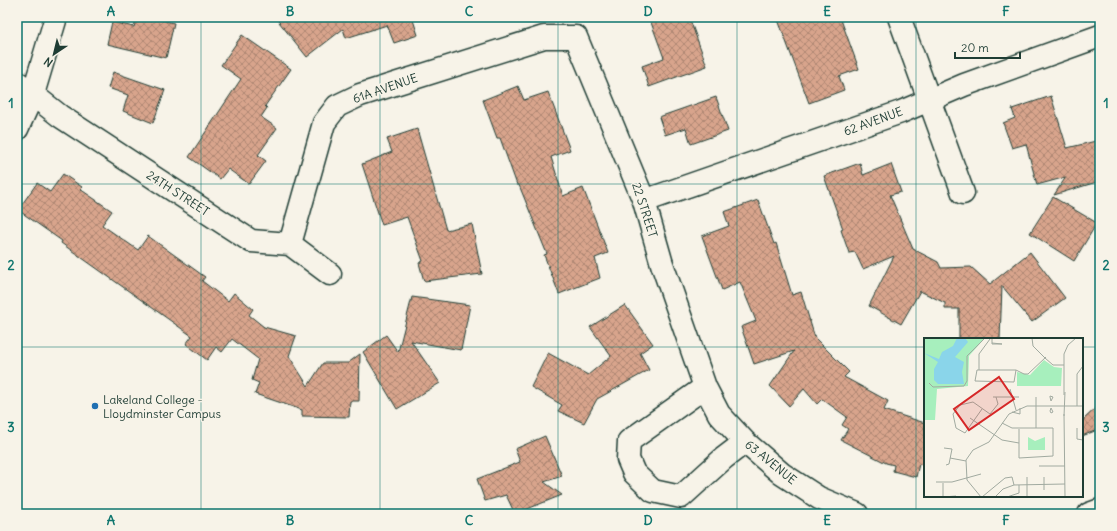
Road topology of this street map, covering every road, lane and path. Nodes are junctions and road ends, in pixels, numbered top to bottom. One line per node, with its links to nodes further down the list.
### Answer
1 (56, 17): 5 (street)
2 (899, 17): 6 (street)
3 (1100, 36): 6 (street, 62 AVENUE)
4 (576, 37): 9 (street, 22 STREET); 10 (street, 61A AVENUE)
5 (25, 88): 7 (street); 10 (street, 24TH STREET)
6 (929, 100): 8 (street); 9 (street, 62 AVENUE)
7 (17, 129)
8 (963, 193)
9 (644, 201): 12 (street, 22 STREET)
10 (290, 244): 11 (street)
11 (330, 274)
12 (705, 387): 13 (street, 63 AVENUE); 13 (street)
13 (745, 442): 15 (street, 63 AVENUE)
14 (1100, 510): 16 (street)
15 (857, 514)
16 (1089, 514)

